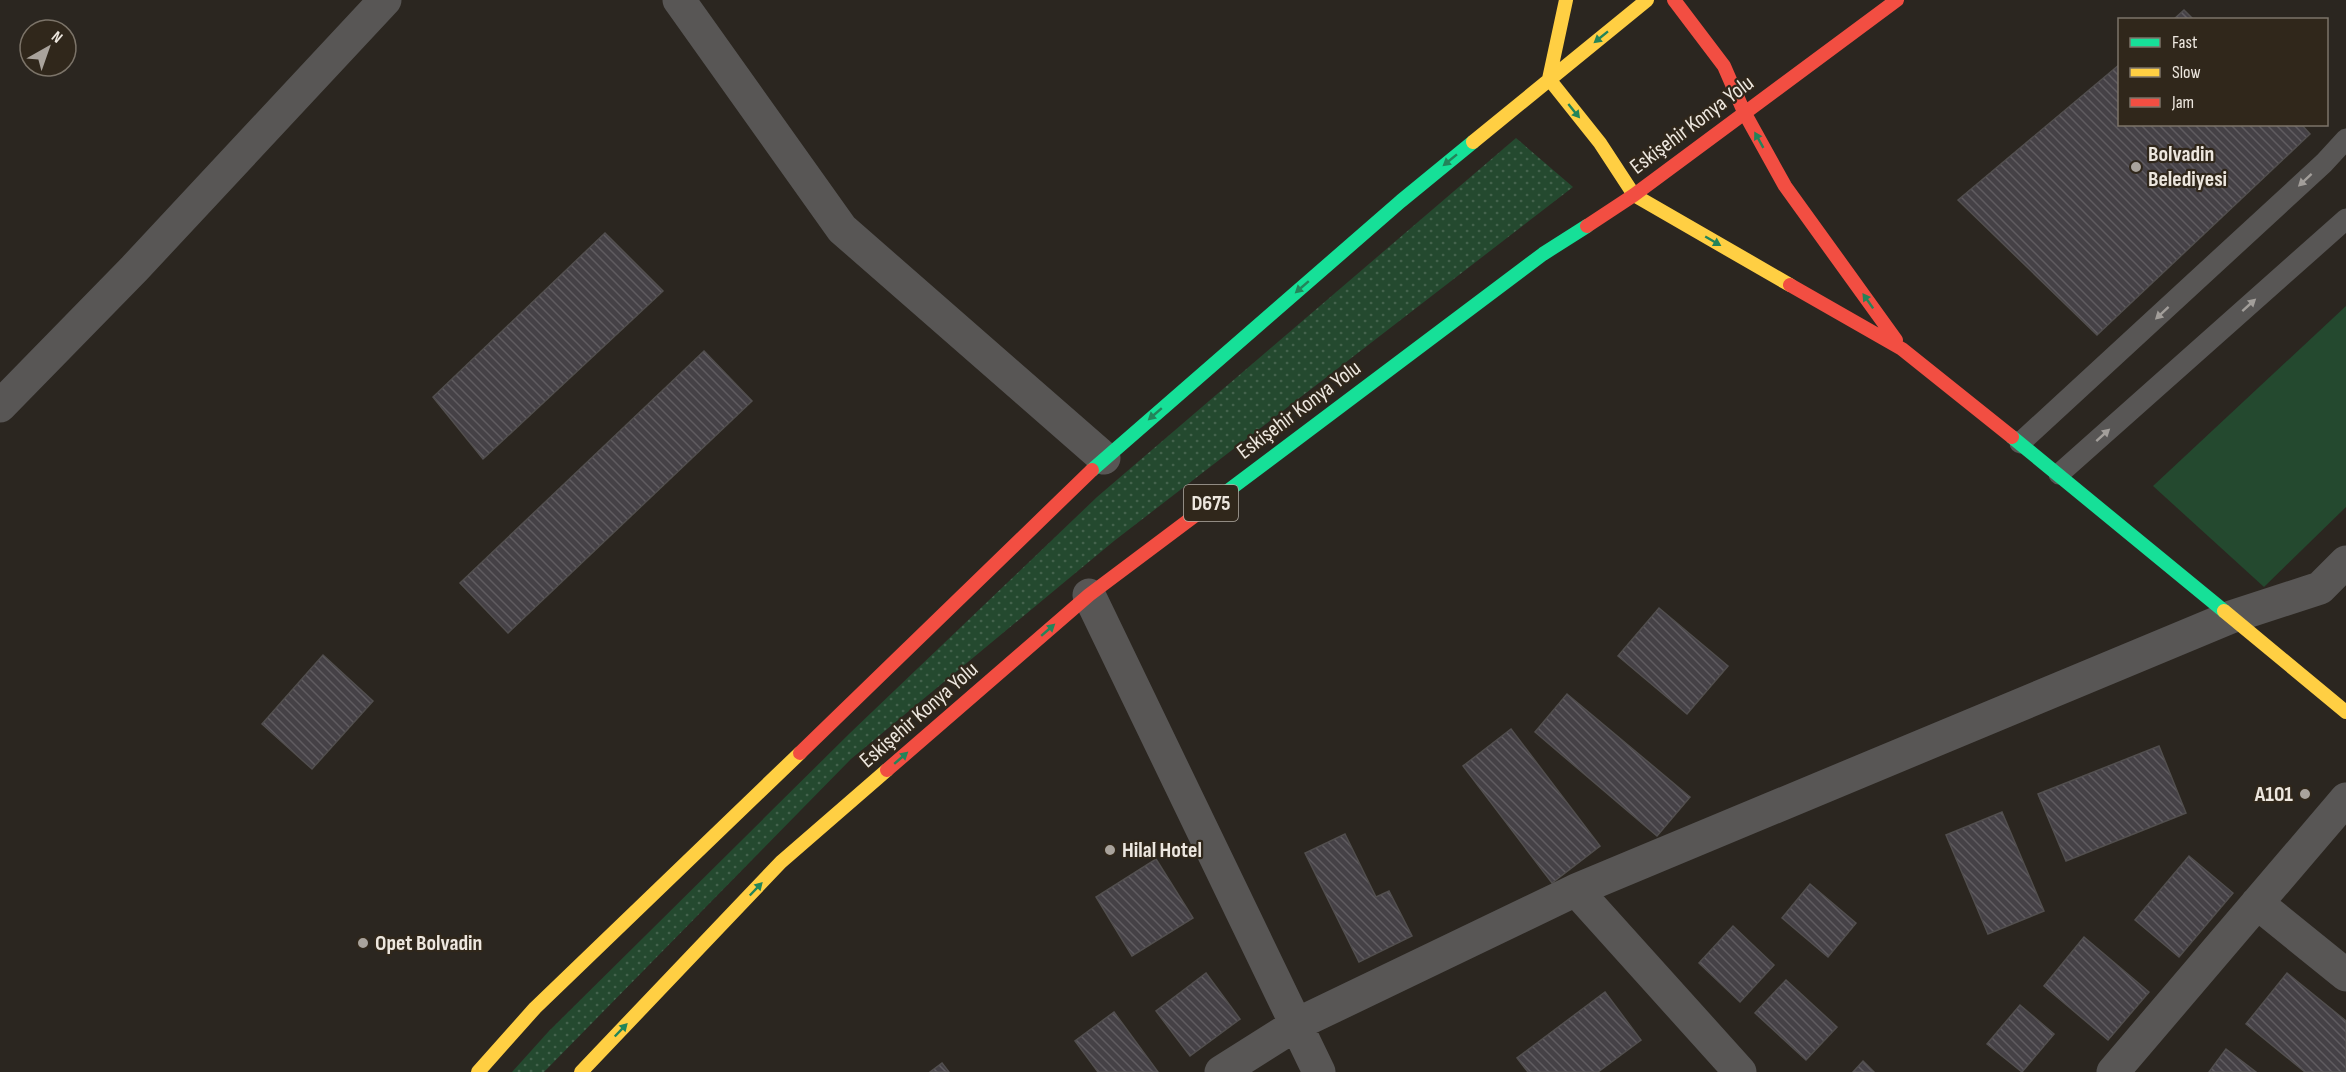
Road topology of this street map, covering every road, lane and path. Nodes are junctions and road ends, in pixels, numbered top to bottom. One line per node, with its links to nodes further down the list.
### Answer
1 (386, 0): 13 (street)
2 (679, 0): 15 (street)
3 (1566, 0): 7 (main road)
4 (1647, 0): 7 (main road, one-way to 7)
5 (1674, 0): 8 (main road)
6 (1897, 0): 8 (main road, Eskişehir Konya Yolu / D675)
7 (1549, 79): 10 (main road, one-way to 10); 15 (main road, one-way to 15)
8 (1743, 112): 10 (main road, Eskişehir Konya Yolu / D675); 12 (main road, one-way to 8)
9 (2346, 139): 14 (lane, one-way to 14)
10 (1634, 195): 12 (main road, one-way to 12); 18 (main road, Eskişehir Konya Yolu / D675)
11 (2346, 219): 16 (lane, one-way to 11)
12 (1902, 349): 14 (main road)
13 (0, 406)
14 (2020, 443): 16 (main road)
15 (1104, 458): 26 (main road)
16 (2060, 474): 19 (main road)
17 (2346, 562): 19 (street)
18 (1089, 594): 25 (street); 27 (main road, Eskişehir Konya Yolu / D675, one-way to 18)
19 (2231, 617): 20 (main road); 22 (street)
20 (2346, 712)
21 (2346, 799): 23 (street)
22 (1576, 890): 25 (street); 30 (street)
23 (2257, 903): 24 (street); 31 (street)
24 (2346, 975)
25 (1296, 1024): 28 (street); 29 (street)
26 (478, 1072)
27 (581, 1072)
28 (1221, 1072)
29 (1319, 1072)
30 (1740, 1072)
31 (2113, 1072)

